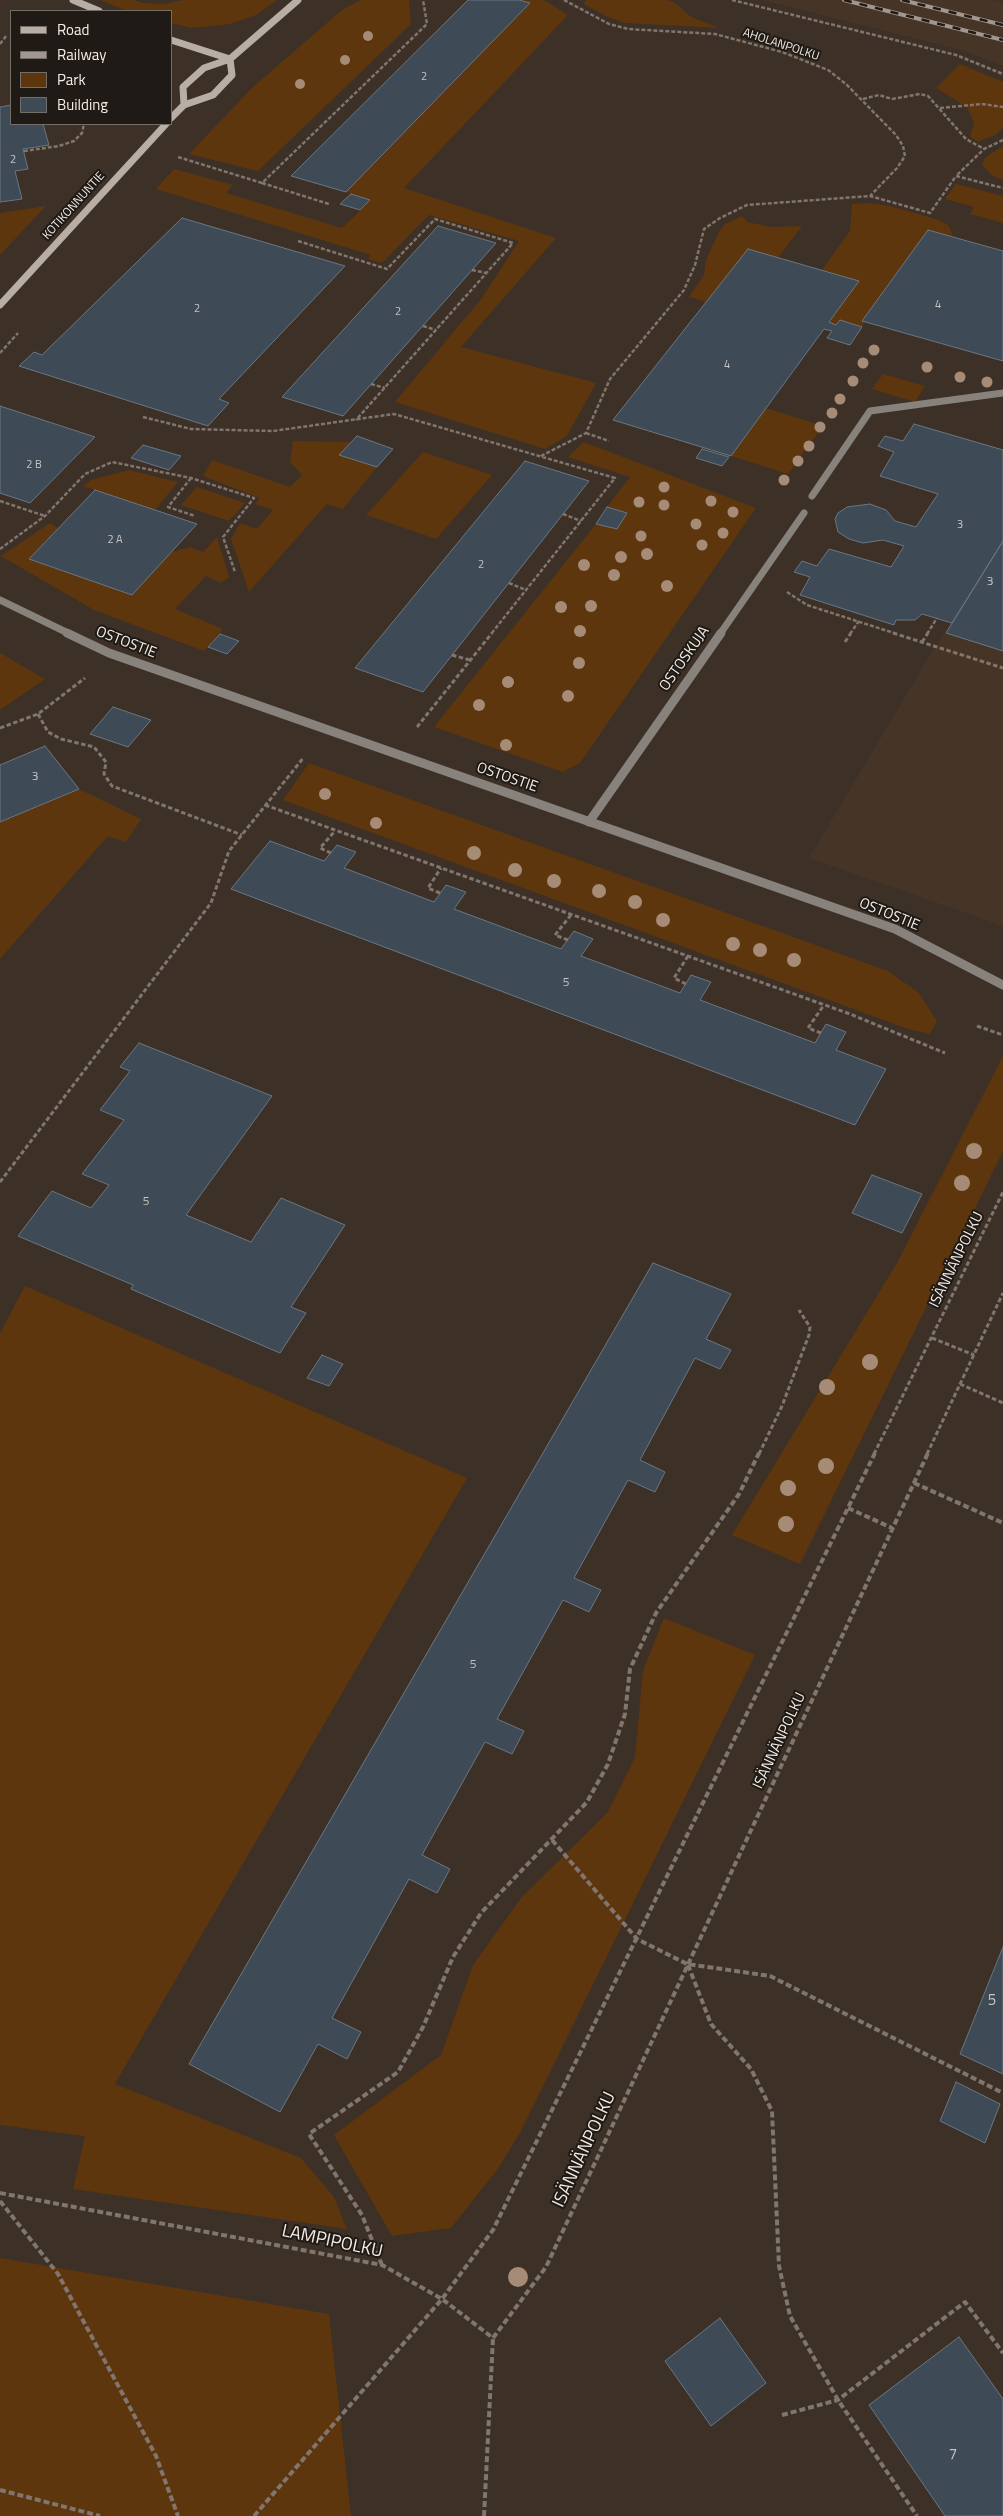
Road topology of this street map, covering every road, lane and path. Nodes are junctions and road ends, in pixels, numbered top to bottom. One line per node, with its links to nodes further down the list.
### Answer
1 (73, 0): 6 (street)
2 (298, 0): 10 (street)
3 (423, 0): 24 (path)
4 (564, 0): 12 (path, AHOLANPOLKU)
5 (732, 0): 11 (path)
6 (97, 10)
7 (6, 36): 9 (path)
8 (172, 40): 10 (street)
9 (0, 44)
10 (230, 59): 13 (street); 13 (street)
11 (1003, 74)
12 (862, 99): 15 (path); 26 (path, AHOLANPOLKU)
13 (184, 105): 16 (street)
14 (1003, 107): 15 (path)
15 (940, 108): 21 (path)
16 (172, 117)
17 (84, 125): 22 (path)
18 (165, 125): 20 (street, KOTIKONNUNTIE)
19 (1003, 140): 21 (path)
20 (144, 147): 24 (path); 31 (street, KOTIKONNUNTIE)
21 (984, 149): 23 (path)
22 (24, 151)
23 (956, 176): 25 (path); 26 (path)
24 (262, 183): 27 (path)
25 (1003, 188)
26 (870, 196): 39 (path)
27 (329, 204)
28 (298, 241): 30 (path)
29 (472, 270): 30 (path)
30 (486, 273): 33 (path)
31 (0, 305)
32 (423, 326): 33 (path)
33 (436, 330): 35 (path)
34 (371, 384): 35 (path)
35 (385, 388): 38 (path)
36 (1003, 393): 43 (street)
37 (143, 417): 38 (path)
38 (356, 421): 41 (path)
39 (586, 433): 40 (path); 41 (path)
40 (609, 441)
41 (540, 456): 49 (path)
42 (191, 478): 47 (path); 48 (path); 51 (path)
43 (812, 496)
44 (0, 501): 47 (path)
45 (804, 513): 69 (street, OSTOSKUJA)
46 (563, 514): 49 (path)
47 (45, 516): 50 (path)
48 (195, 516)
49 (581, 521): 54 (path)
50 (0, 549)
51 (235, 572)
52 (509, 582): 54 (path)
53 (783, 588): 57 (path)
54 (526, 590): 61 (path)
55 (0, 600): 69 (street, OSTOSTIE)
56 (936, 618): 59 (path)
57 (859, 621): 58 (path); 59 (path)
58 (845, 642)
59 (922, 642): 62 (path)
60 (452, 655): 61 (path)
61 (470, 660): 66 (path)
62 (1003, 668)
63 (86, 677): 64 (path)
64 (38, 714): 65 (path); 71 (path)
65 (0, 728)
66 (415, 729)
67 (304, 757): 68 (path)
68 (265, 805): 70 (path); 71 (path)
69 (589, 822): 79 (street, OSTOSTIE)
70 (335, 830): 72 (path); 73 (path)
71 (242, 834): 85 (path)
72 (331, 853)
73 (441, 868): 74 (path); 75 (path)
74 (440, 893)
75 (572, 915): 76 (path); 77 (path)
76 (568, 940)
77 (688, 956): 78 (path); 80 (path)
78 (686, 984)
79 (1003, 986)
80 (824, 1005): 82 (path); 84 (path)
81 (977, 1026): 83 (path)
82 (821, 1033)
83 (1003, 1035)
84 (945, 1053)
85 (0, 1182)
86 (1003, 1192): 89 (path, ISÄNNÄNPOLKU)
87 (1003, 1294): 90 (path, ISÄNNÄNPOLKU)
88 (799, 1310): 97 (path)
89 (932, 1338): 90 (path); 94 (path, ISÄNNÄNPOLKU)
90 (974, 1355): 91 (path, ISÄNNÄNPOLKU)
91 (960, 1384): 92 (path); 93 (path, ISÄNNÄNPOLKU)
92 (1003, 1403)
93 (914, 1483): 95 (path); 96 (path, ISÄNNÄNPOLKU)
94 (848, 1508): 96 (path); 98 (path, ISÄNNÄNPOLKU)
95 (1003, 1523)
96 (892, 1528): 99 (path, ISÄNNÄNPOLKU)
97 (552, 1840): 98 (path); 103 (path)
98 (637, 1939): 99 (path); 104 (path, ISÄNNÄNPOLKU)
99 (687, 1964): 100 (path); 105 (path, ISÄNNÄNPOLKU); 107 (path)
100 (1003, 2093)
101 (0, 2193): 103 (path, LAMPIPOLKU)
102 (0, 2201): 111 (path)
103 (382, 2264): 104 (path, LAMPIPOLKU)
104 (442, 2299): 105 (path, LAMPIPOLKU); 112 (path, ISÄNNÄNPOLKU)
105 (493, 2338): 113 (path)
106 (1003, 2353): 107 (path)
107 (838, 2400): 108 (path); 114 (path)
108 (782, 2415)
109 (0, 2490): 110 (path)
110 (100, 2516)
111 (178, 2516)
112 (254, 2516)
113 (484, 2516)
114 (917, 2516)

